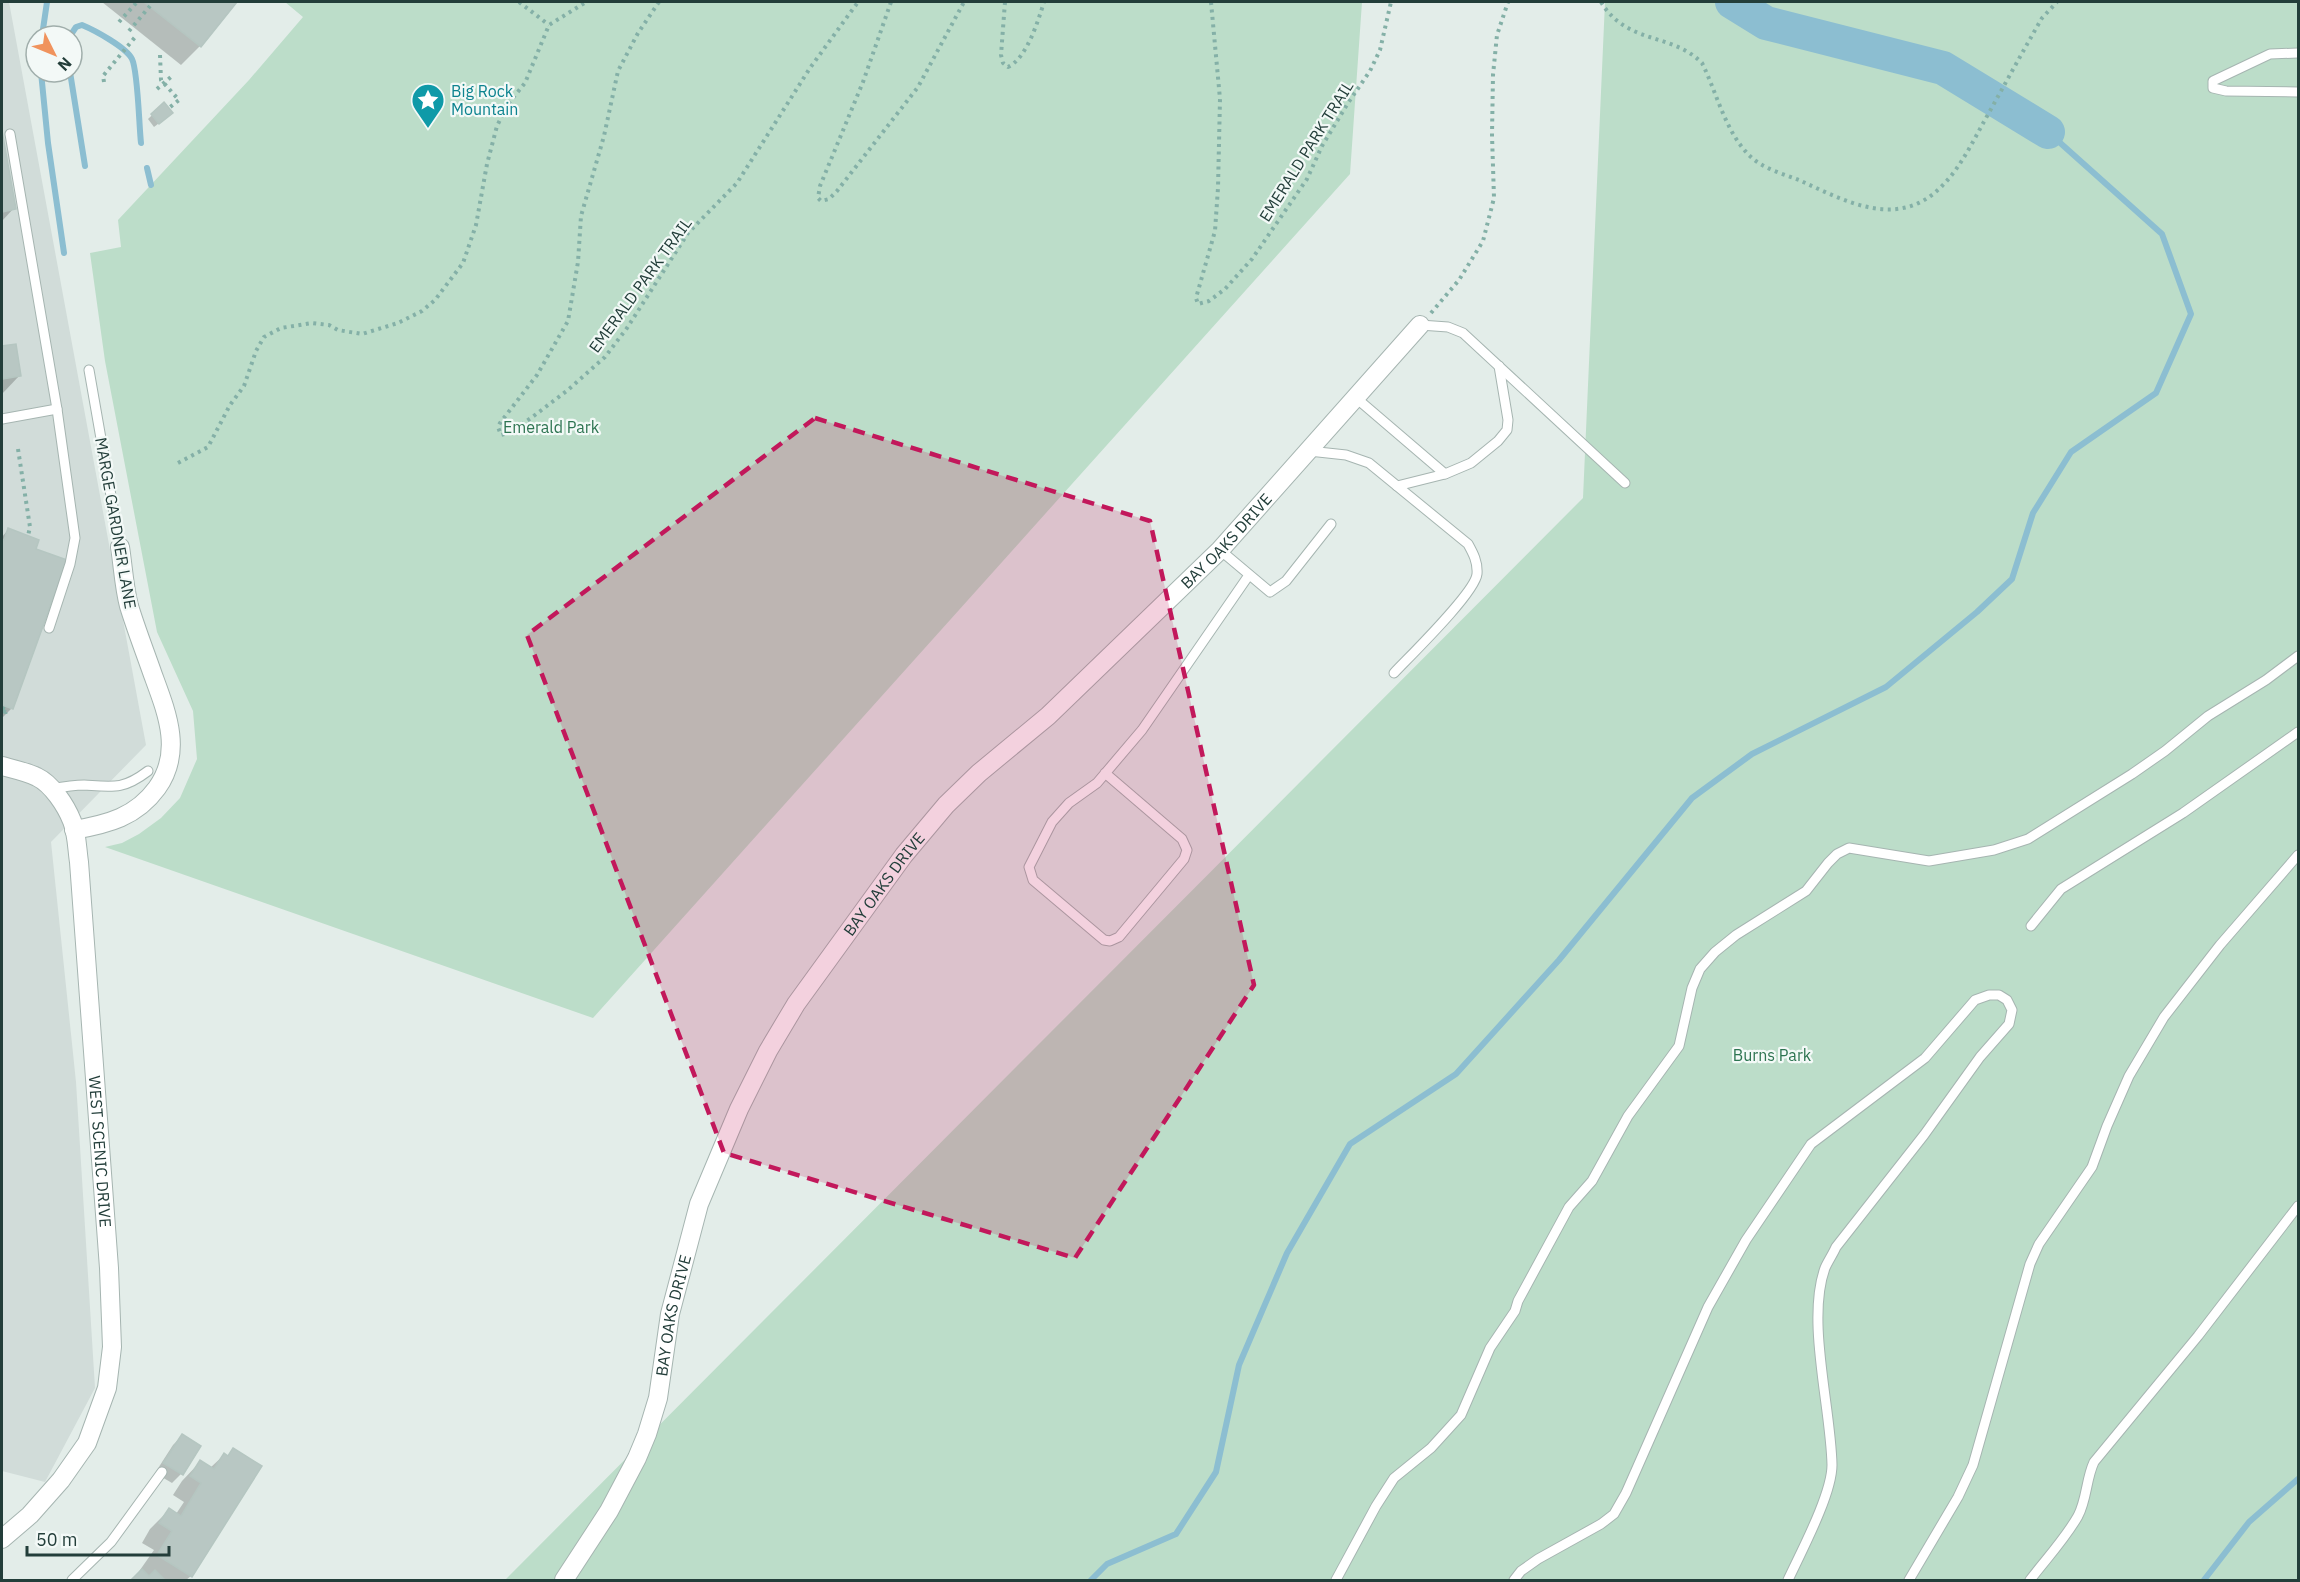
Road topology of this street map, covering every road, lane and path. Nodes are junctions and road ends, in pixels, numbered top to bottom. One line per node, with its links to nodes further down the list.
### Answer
1 (136, 2): 16 (path)
2 (519, 2): 17 (path)
3 (586, 2): 17 (path)
4 (659, 2): 5 (path, EMERALD PARK TRAIL)
5 (858, 2)
6 (891, 2): 7 (path)
7 (964, 2)
8 (1005, 2): 9 (path)
9 (1044, 2)
10 (1211, 2): 11 (path, EMERALD PARK TRAIL)
11 (1391, 2)
12 (1508, 2): 29 (path)
13 (1601, 2): 14 (path)
14 (2057, 2)
15 (150, 6): 18 (path)
16 (119, 22)
17 (549, 25): 37 (path)
18 (129, 31)
19 (136, 36): 23 (path)
20 (2298, 53): 26 (lane)
21 (160, 55): 24 (path)
22 (172, 76): 24 (path)
23 (104, 82)
24 (164, 83): 25 (path); 27 (path)
25 (157, 89)
26 (2298, 92)
27 (169, 108)
28 (10, 135): 33 (lane)
29 (1420, 325): 30 (lane); 32 (street, BAY OAKS DRIVE)
30 (1499, 366): 38 (lane); 39 (lane)
31 (88, 370): 43 (lane, MARGE GARDNER LANE)
32 (1355, 397): 36 (street, BAY OAKS DRIVE); 38 (lane)
33 (57, 409): 34 (lane); 46 (lane)
34 (2, 419)
35 (18, 450): 42 (path)
36 (1306, 451): 40 (lane); 44 (street, BAY OAKS DRIVE)
37 (178, 463)
38 (1445, 474): 40 (lane)
39 (1625, 483)
40 (1397, 486): 48 (lane)
41 (1331, 524): 45 (lane)
42 (28, 536)
43 (120, 547): 54 (street, MARGE GARDNER LANE)
44 (1220, 550): 45 (lane); 61 (street, BAY OAKS DRIVE)
45 (1249, 575): 52 (lane)
46 (49, 628)
47 (2298, 656): 62 (lane)
48 (1394, 673)
49 (2298, 732): 56 (lane)
50 (2, 766): 53 (street, WEST SCENIC DRIVE)
51 (148, 771): 53 (lane)
52 (1105, 773): 52 (lane)
53 (51, 789): 54 (street, WEST SCENIC DRIVE)
54 (74, 830): 59 (street, WEST SCENIC DRIVE)
55 (2298, 855): 65 (lane)
56 (2031, 926)
57 (2298, 1206): 66 (lane)
58 (162, 1472): 60 (lane)
59 (2, 1539)
60 (72, 1581)
61 (564, 1581)
62 (1336, 1581)
63 (1514, 1581): 64 (lane)
64 (1788, 1581)
65 (1909, 1581)
66 (2030, 1581)

